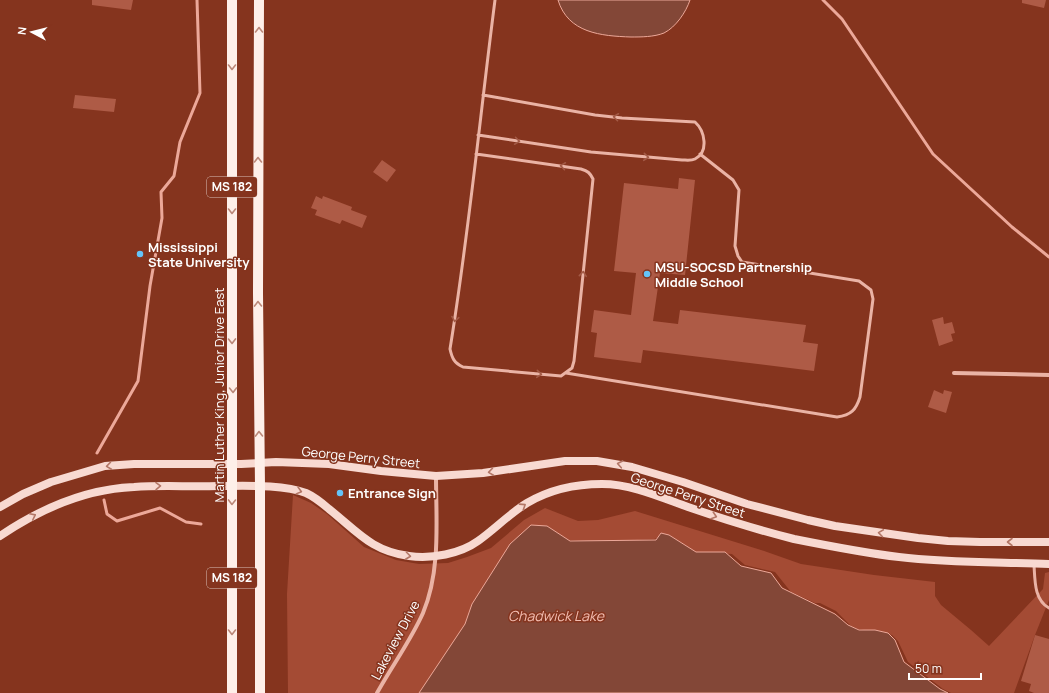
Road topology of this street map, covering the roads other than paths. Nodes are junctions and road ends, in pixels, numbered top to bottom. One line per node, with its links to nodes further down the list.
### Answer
1 (232, 0): 12 (main road, Martin Luther King, Junior Drive East / MS 182, one-way to 12)
2 (259, 0): 11 (main road, MS 182, one-way to 2)
3 (495, 0): 4 (lane)
4 (483, 95): 5 (lane); 7 (lane, one-way to 4)
5 (478, 135): 6 (lane); 7 (lane, one-way to 7)
6 (476, 154): 8 (lane, one-way to 6); 8 (lane, one-way to 8)
7 (700, 154): 8 (lane)
8 (566, 373)
9 (954, 373): 10 (street)
10 (1049, 375)
11 (260, 462): 12 (street, George Perry Street); 13 (street, George Perry Street); 15 (main road, MS 182)
12 (232, 463): 14 (main road, Martin Luther King, Junior Drive East / MS 182); 16 (street, George Perry Street, one-way to 16)
13 (436, 476): 18 (street, George Perry Street, one-way to 13); 19 (street, Lakeview Drive)
14 (232, 486): 15 (street, George Perry Street); 17 (street, George Perry Street, one-way to 14); 23 (main road, Martin Luther King, Junior Drive East / MS 182, one-way to 23)
15 (260, 487): 19 (street, George Perry Street, one-way to 19); 24 (main road, MS 182)
16 (0, 508)
17 (0, 536)
18 (1049, 542)
19 (436, 555): 20 (street, George Perry Street, one-way to 20); 25 (street, Lakeview Drive)
20 (1033, 563): 21 (street, George Perry Street); 22 (lane)
21 (1049, 564)
22 (1049, 608)
23 (232, 693)
24 (260, 693)
25 (377, 693)

